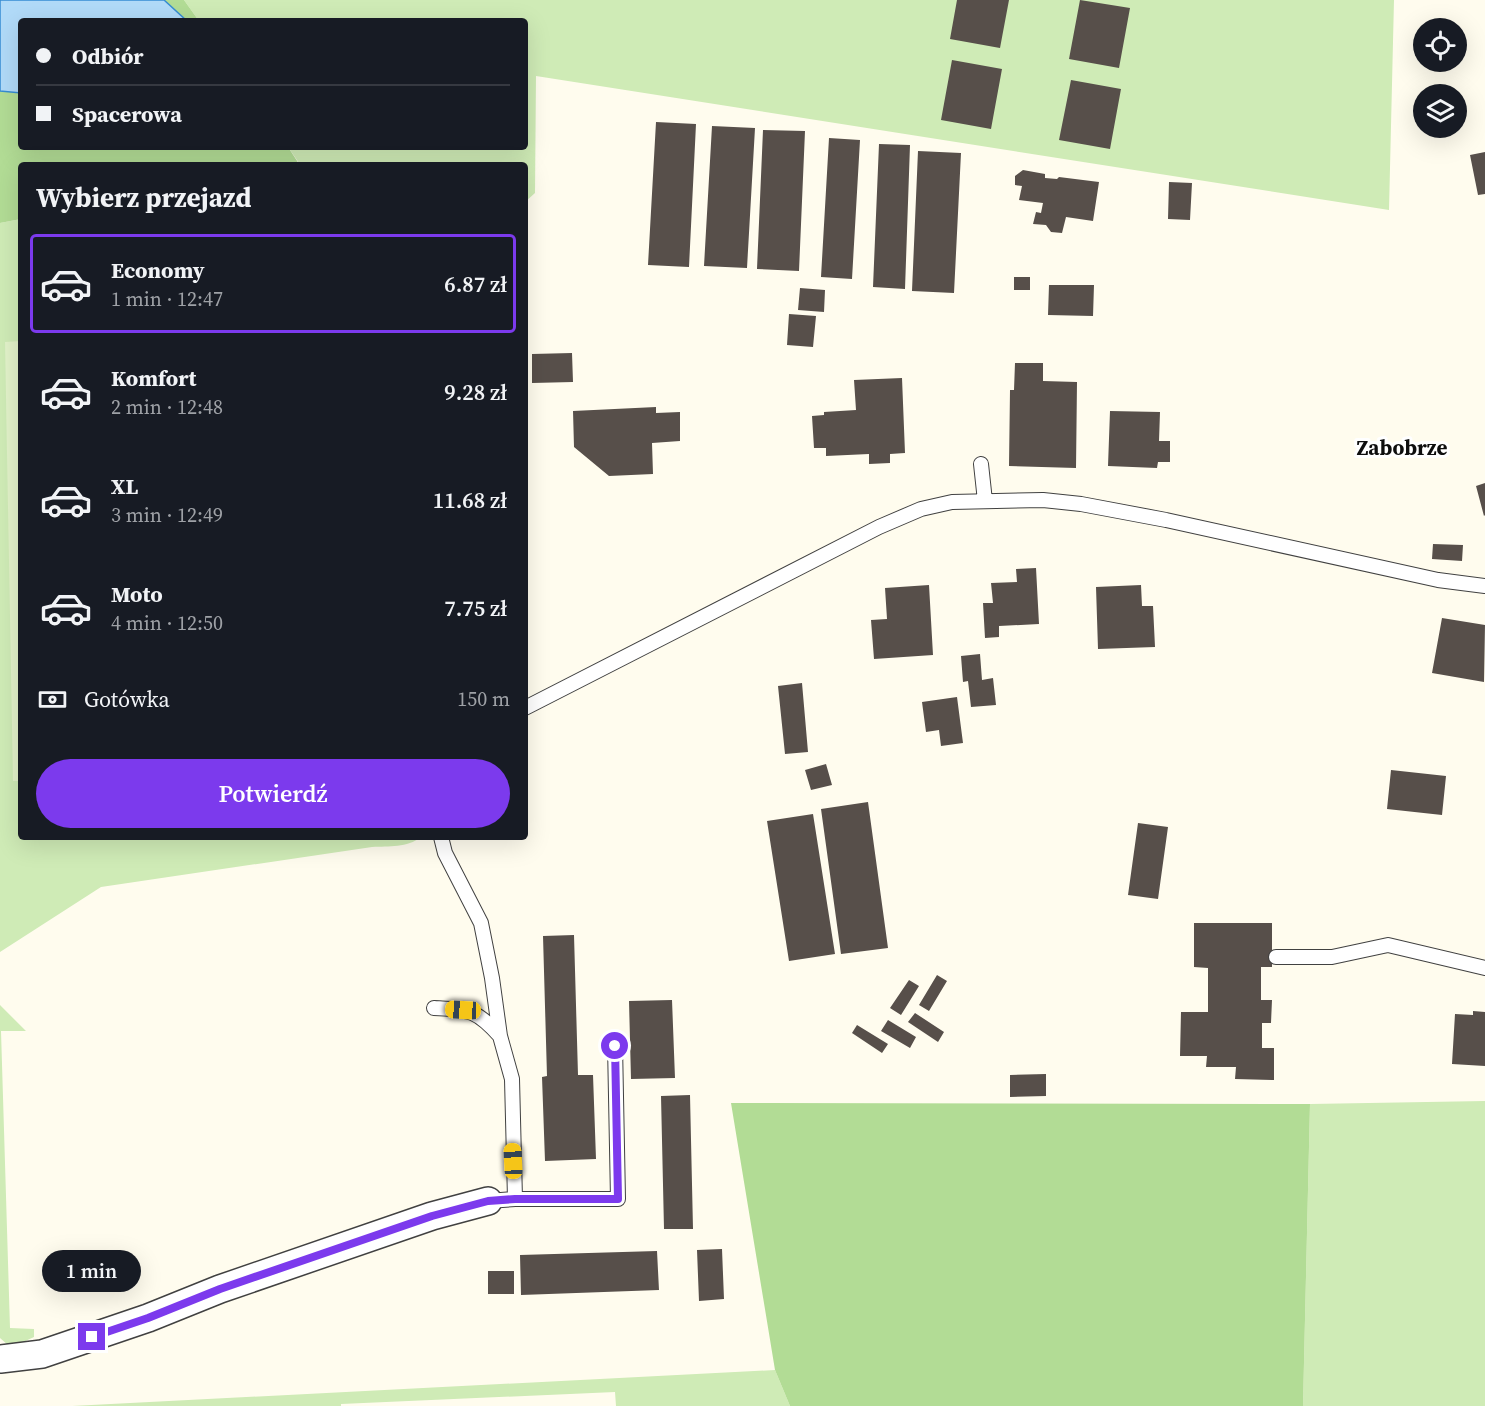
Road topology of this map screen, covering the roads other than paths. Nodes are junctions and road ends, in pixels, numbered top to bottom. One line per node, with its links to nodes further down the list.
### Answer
1 (981, 464): 2 (lane)
2 (985, 501): 3 (lane); 4 (lane)
3 (1485, 586)
4 (528, 706)
5 (442, 840): 9 (lane)
6 (1276, 957): 7 (lane)
7 (1485, 968)
8 (434, 1008): 9 (lane)
9 (500, 1036): 11 (lane)
10 (615, 1046): 11 (lane)
11 (515, 1199): 12 (lane)
12 (488, 1201): 13 (street)
13 (0, 1359)

